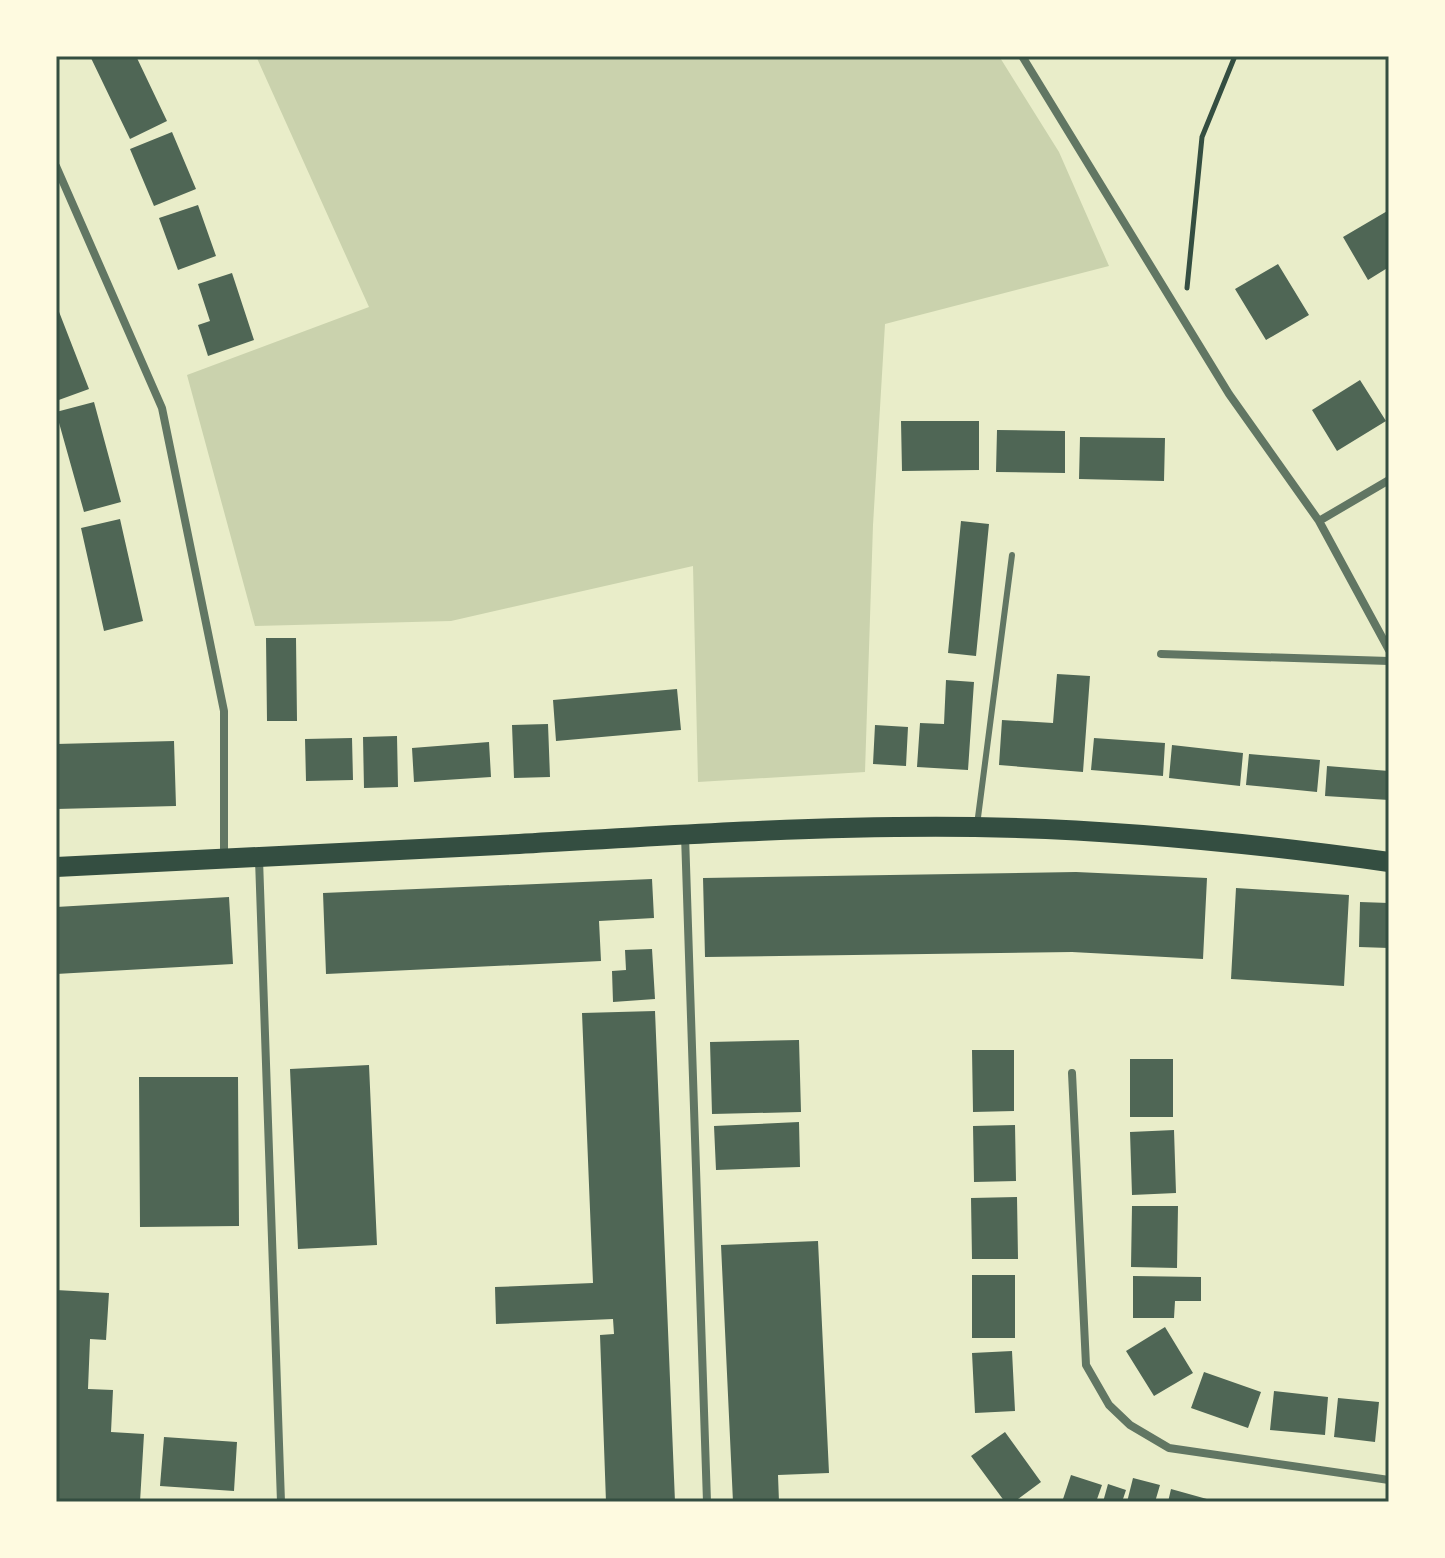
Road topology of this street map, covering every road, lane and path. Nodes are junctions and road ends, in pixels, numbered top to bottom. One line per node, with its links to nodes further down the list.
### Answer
1 (1022, 56): 4 (street)
2 (1235, 56): 4 (path)
3 (56, 166): 14 (street)
4 (1184, 319): 6 (street)
5 (1389, 480): 6 (street)
6 (1319, 521): 8 (street)
7 (1012, 555): 11 (lane)
8 (1389, 650)
9 (1161, 654): 10 (street)
10 (1389, 661)
11 (977, 827): 12 (main road); 15 (main road)
12 (685, 834): 13 (main road); 20 (street)
13 (259, 858): 14 (main road); 19 (street)
14 (224, 859): 16 (main road)
15 (1389, 862)
16 (56, 867)
17 (1072, 1073): 18 (street)
18 (1389, 1480)
19 (281, 1502)
20 (707, 1502)

